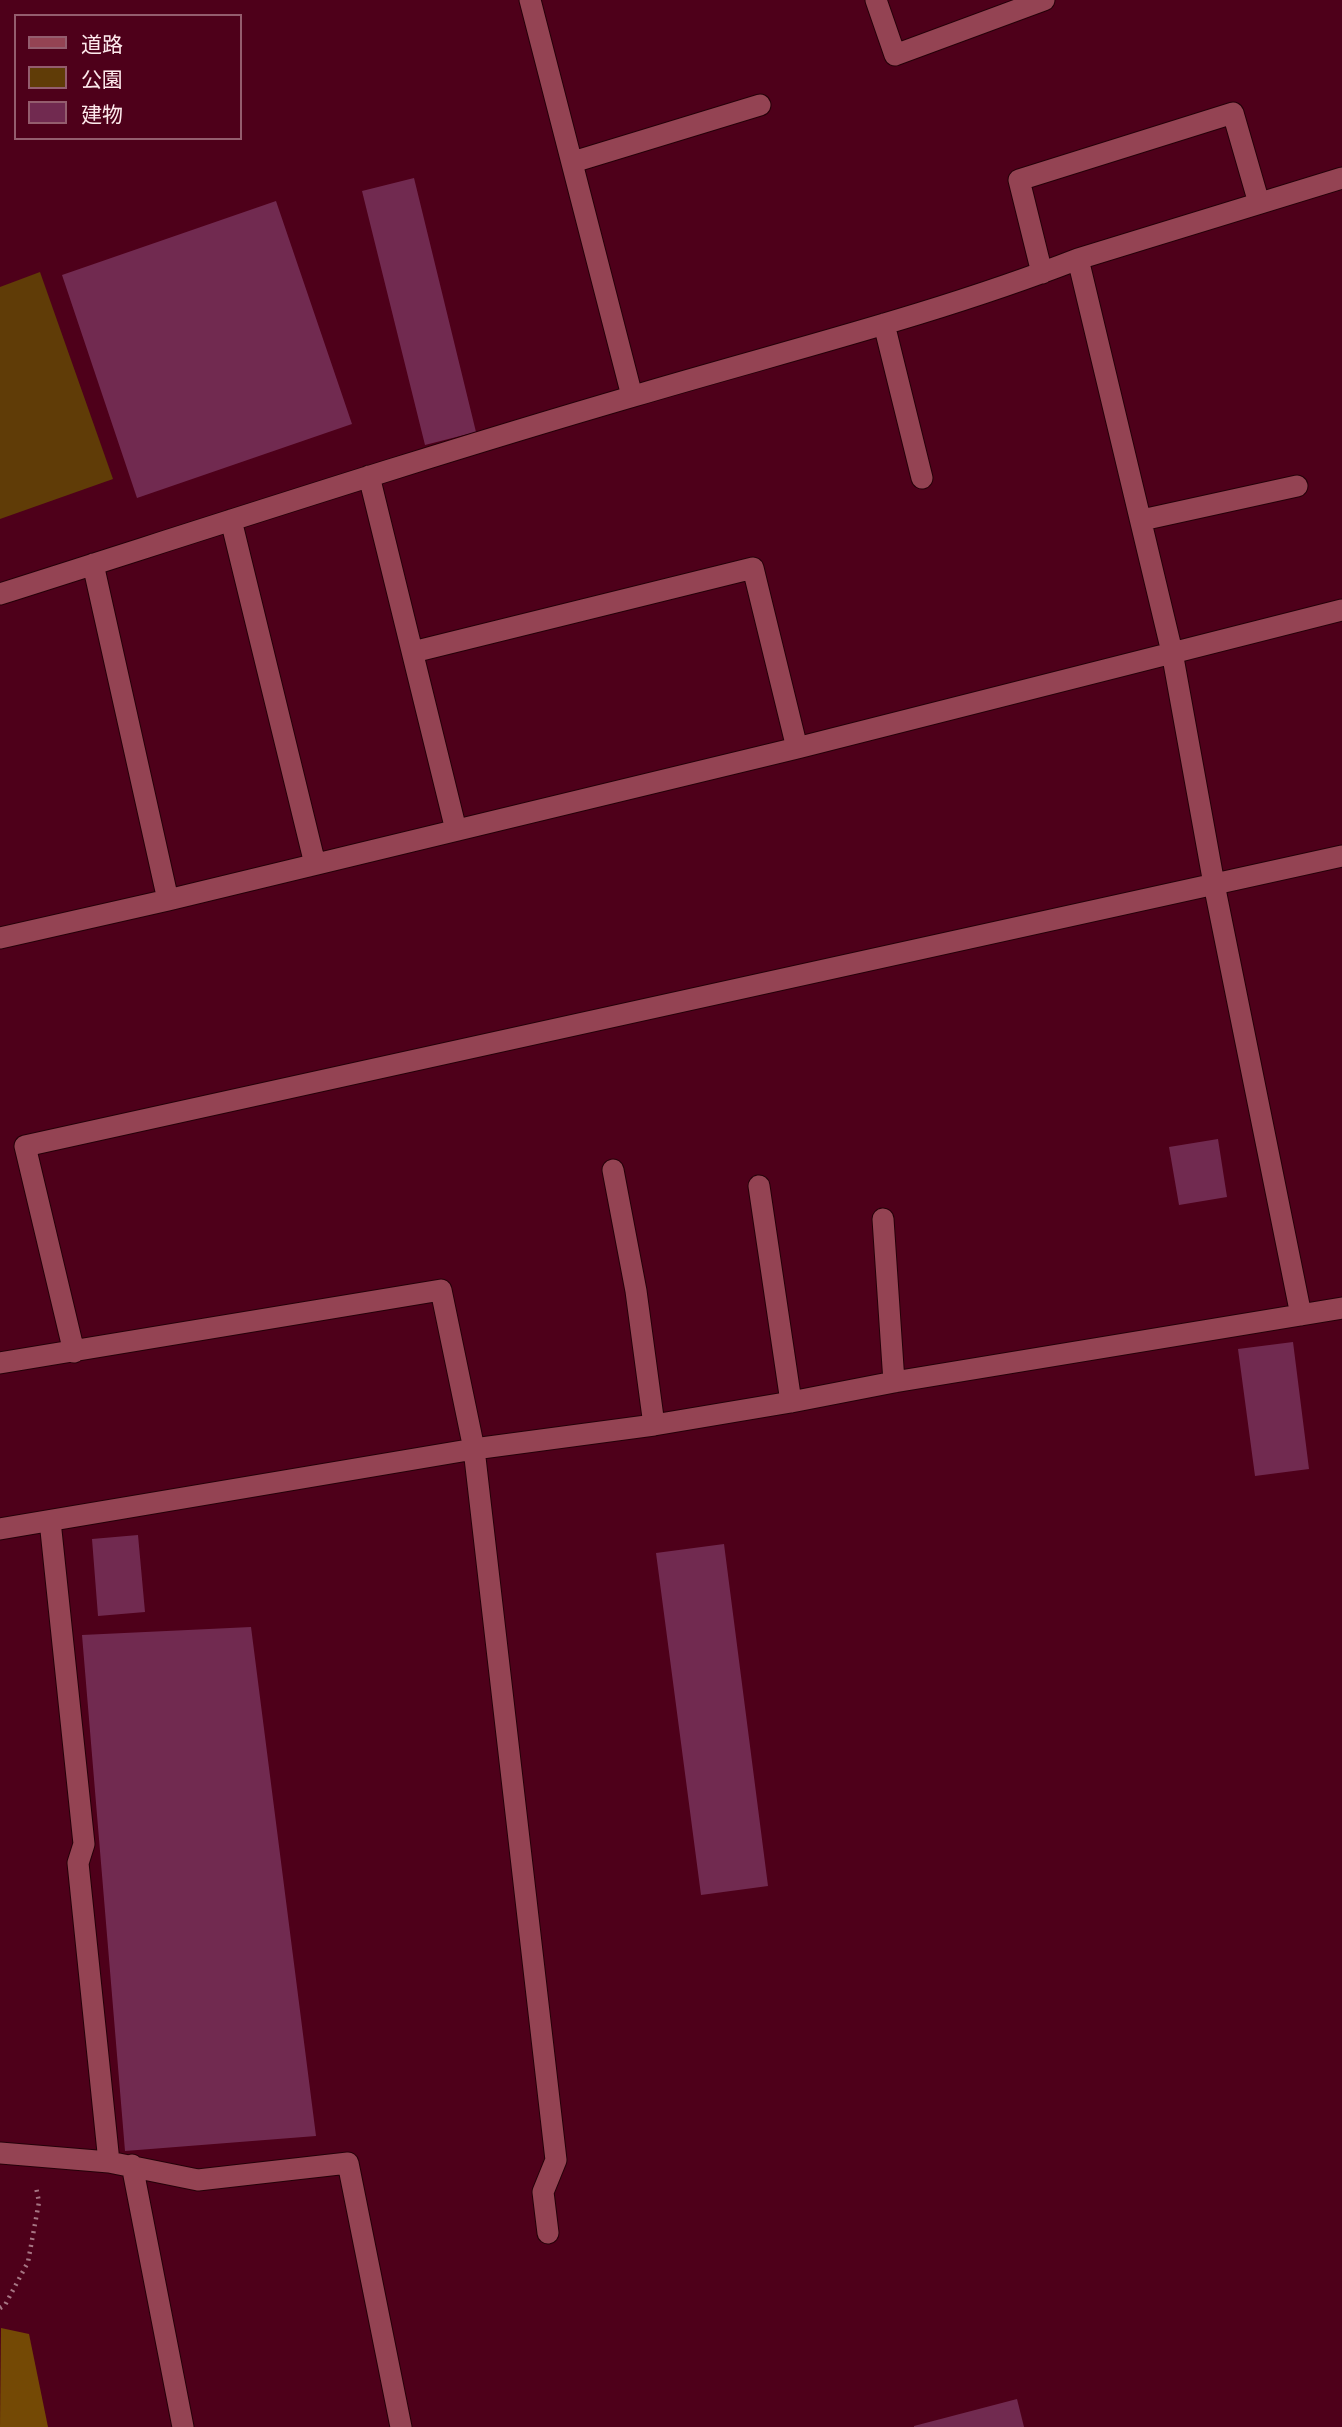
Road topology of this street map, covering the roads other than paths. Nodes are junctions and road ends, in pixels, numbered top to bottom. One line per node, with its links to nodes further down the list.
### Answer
1 (530, 0): 5 (street)
2 (876, 0): 3 (street)
3 (1031, 3)
4 (760, 106): 5 (street)
5 (573, 162): 11 (street)
6 (1342, 178): 7 (street)
7 (1259, 204): 8 (street); 9 (street)
8 (1078, 259): 9 (street); 16 (street)
9 (1042, 273): 10 (street)
10 (884, 324): 11 (street); 13 (street)
11 (632, 396): 12 (street)
12 (369, 476): 15 (street); 20 (street)
13 (922, 478)
14 (1297, 486): 16 (street)
15 (231, 520): 17 (street); 25 (street)
16 (1142, 520): 21 (street)
17 (93, 564): 18 (street); 27 (street)
18 (0, 594)
19 (1342, 610): 21 (street)
20 (413, 652): 22 (street); 23 (street)
21 (1172, 652): 22 (street); 26 (street)
22 (797, 748): 23 (street)
23 (456, 830): 25 (street)
24 (1342, 856): 26 (street)
25 (315, 864): 27 (street)
26 (1214, 884): 33 (street); 34 (street)
27 (168, 900): 28 (street)
28 (0, 938)
29 (613, 1170): 38 (street)
30 (759, 1186): 37 (street)
31 (883, 1219): 36 (street)
32 (1342, 1308): 33 (street)
33 (1301, 1315): 36 (street)
34 (75, 1352): 35 (street); 39 (street)
35 (0, 1363)
36 (894, 1382): 37 (street)
37 (791, 1402): 38 (street)
38 (654, 1424): 39 (street)
39 (474, 1449): 40 (street); 45 (street)
40 (50, 1521): 41 (street); 43 (street)
41 (0, 1529)
42 (0, 2153): 43 (street)
43 (109, 2162): 44 (street)
44 (132, 2165): 46 (street); 47 (street)
45 (548, 2233)
46 (183, 2427)
47 (401, 2427)

